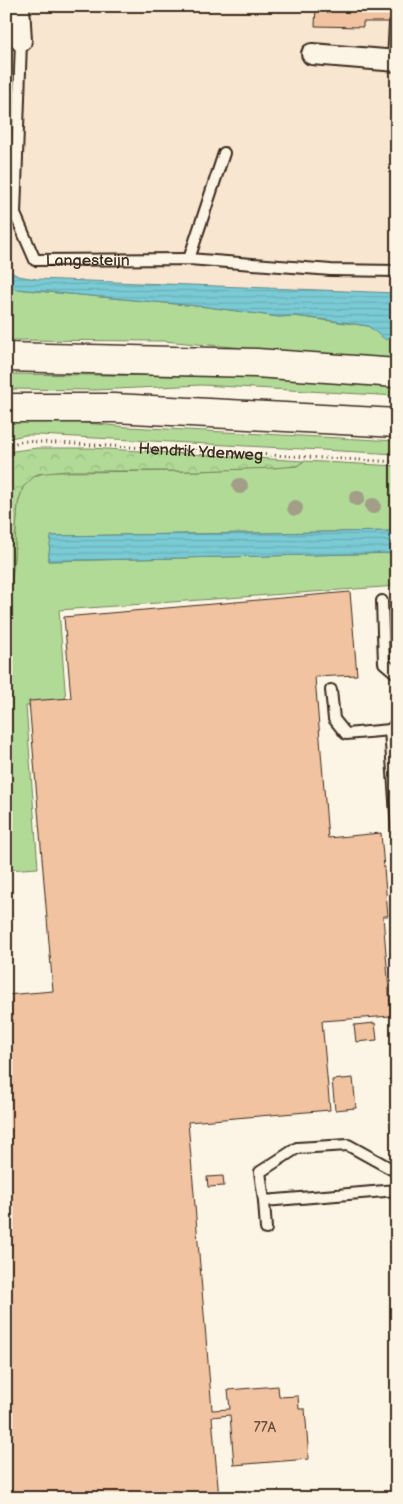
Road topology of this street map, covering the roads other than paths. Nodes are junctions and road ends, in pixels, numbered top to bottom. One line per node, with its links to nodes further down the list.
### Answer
1 (19, 6): 3 (street, Langesteijn)
2 (395, 23): 5 (lane)
3 (20, 41): 7 (lane, Langesteijn)
4 (312, 54): 5 (street)
5 (395, 60)
6 (224, 153): 7 (lane)
7 (189, 259): 8 (lane, Langesteijn)
8 (397, 271)
9 (6, 357): 10 (main road)
10 (397, 373)
11 (6, 408): 12 (main road)
12 (397, 423)
13 (382, 600): 14 (lane)
14 (397, 674)
15 (331, 690): 16 (lane)
16 (394, 726): 17 (lane)
17 (397, 828)
18 (397, 1172): 20 (lane)
19 (397, 1190): 20 (lane)
20 (264, 1201): 21 (lane)
21 (266, 1229)

